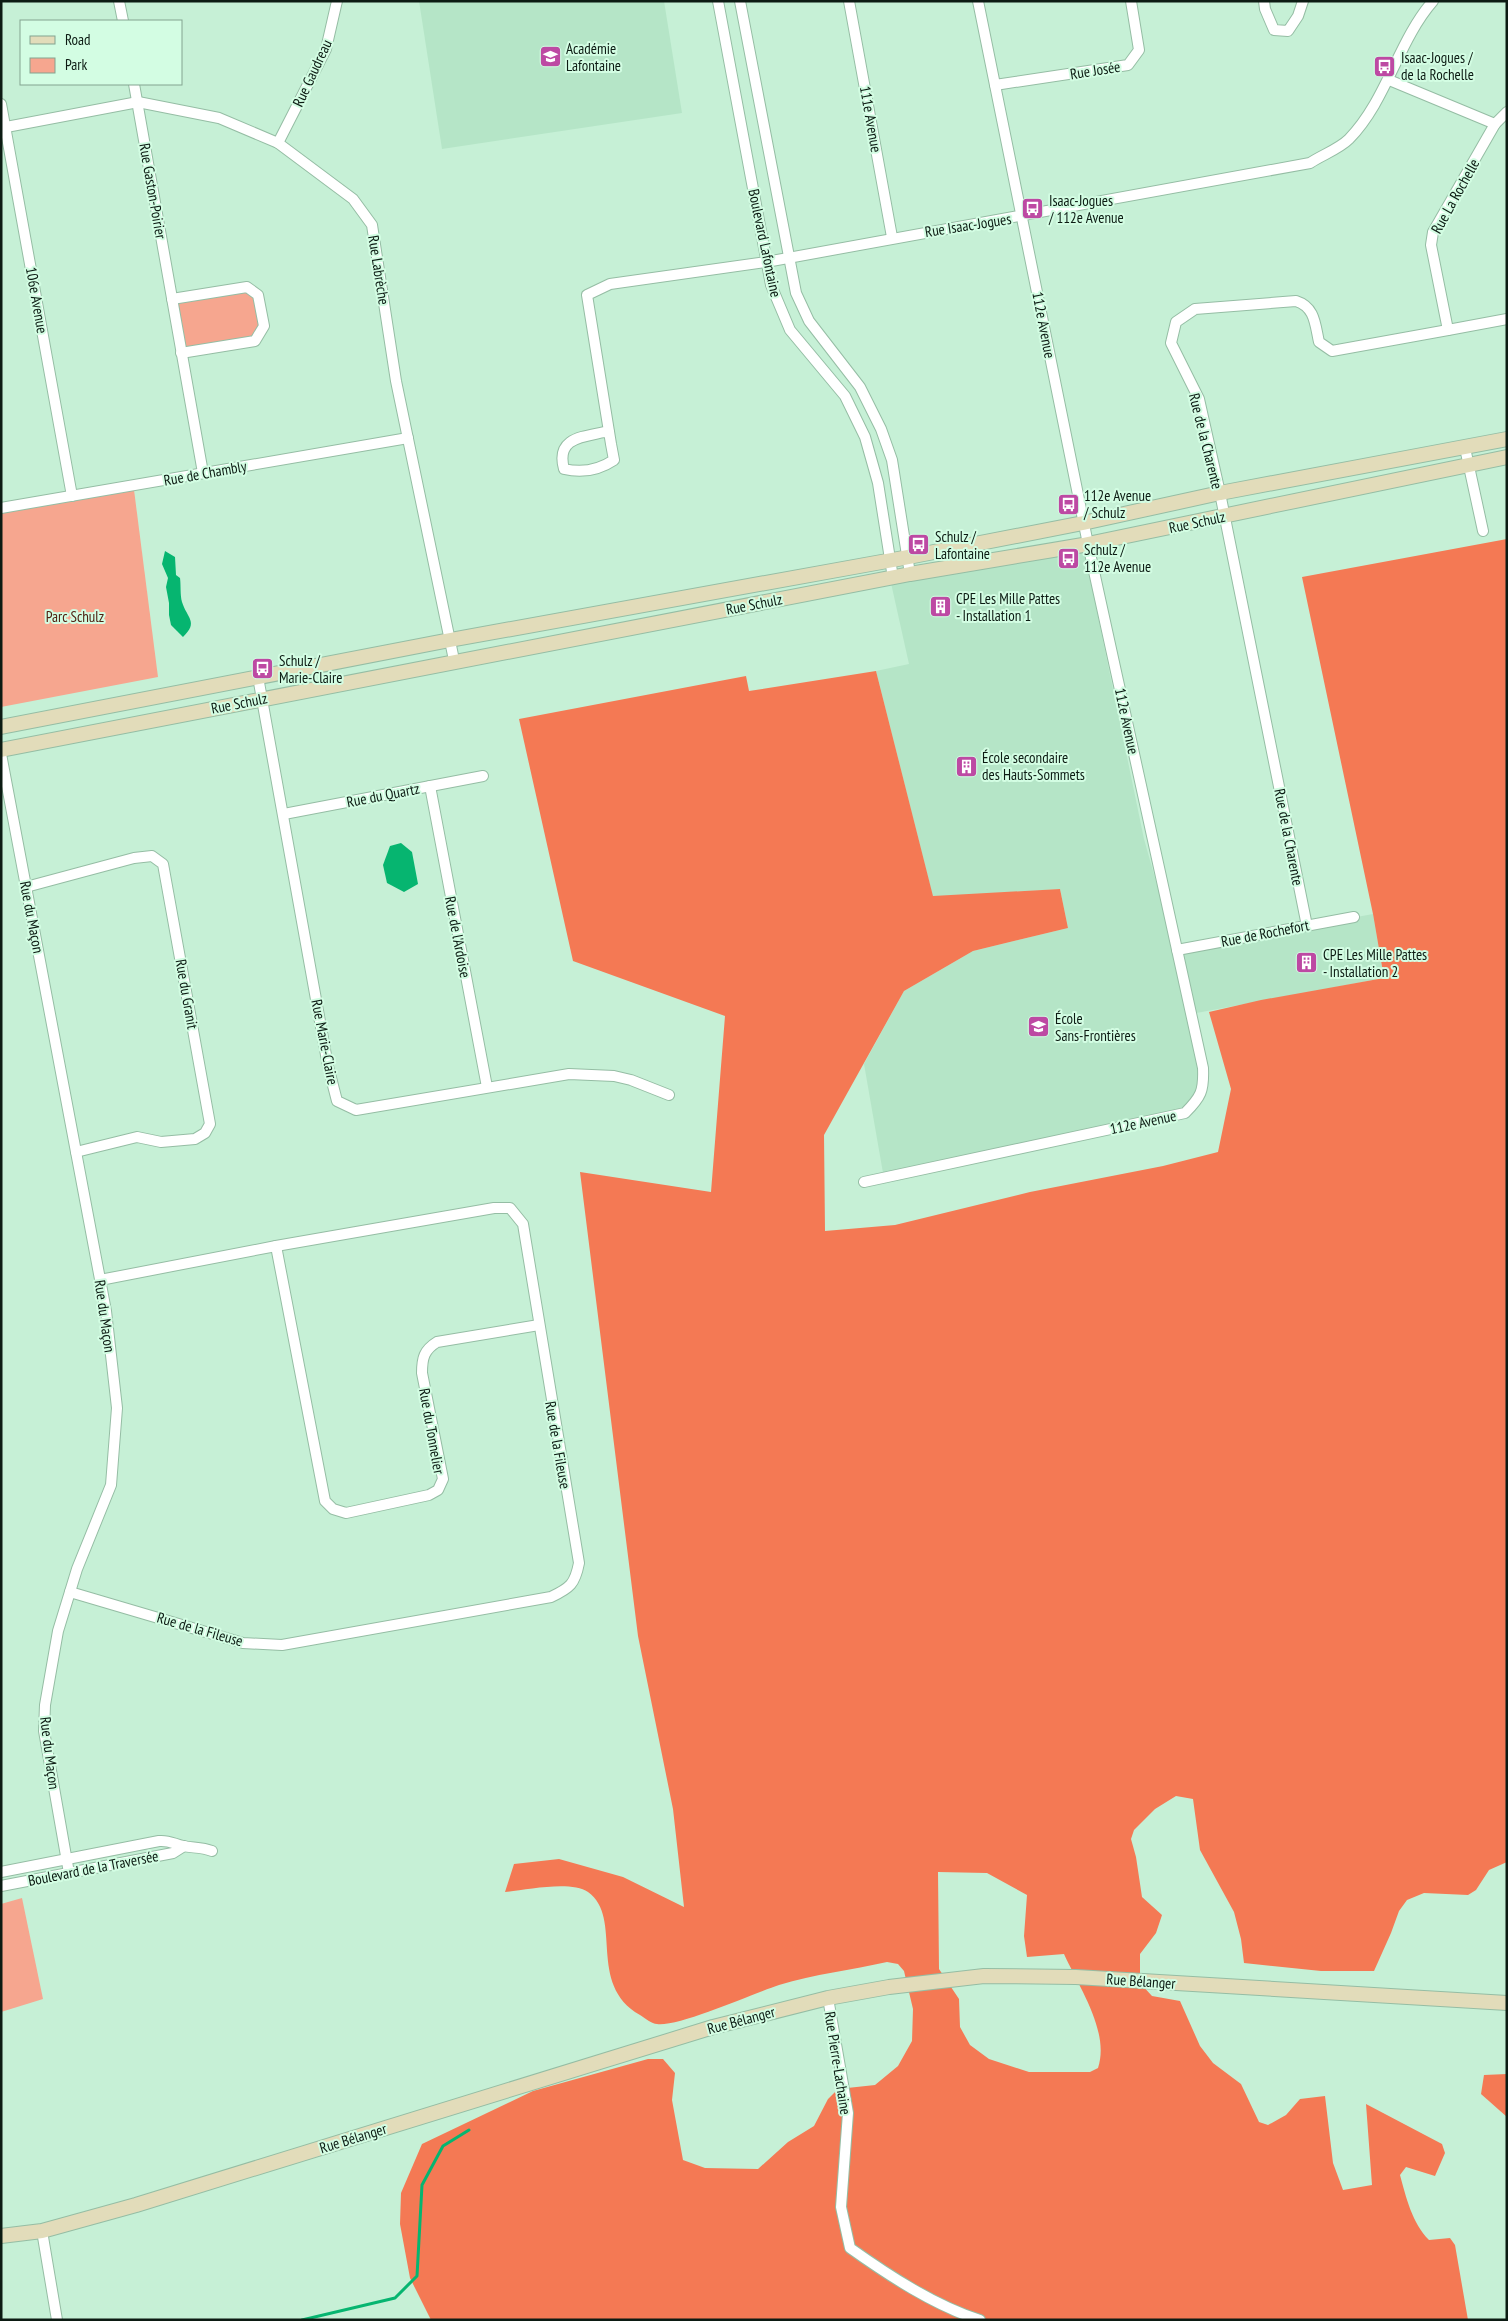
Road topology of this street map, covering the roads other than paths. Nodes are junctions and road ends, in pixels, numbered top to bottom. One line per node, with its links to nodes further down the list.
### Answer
1 (119, 1): 11 (street)
2 (338, 1): 20 (street, Rue Gaudreau)
3 (718, 1): 24 (street, Boulevard Lafontaine)
4 (740, 1): 23 (street, Boulevard Lafontaine)
5 (849, 1): 22 (street, 111e Avenue)
6 (978, 1): 14 (street, 112e Avenue)
7 (1131, 1): 14 (street, Rue Josée)
8 (1264, 1): 9 (street)
9 (1303, 1)
10 (1433, 1): 12 (street, Rue Isaac-Jogues)
11 (123, 20)
12 (1389, 80): 18 (street); 21 (street, Rue Isaac-Jogues)
13 (134, 85): 15 (street, Rue Gaston-Poirier)
14 (995, 85): 21 (street, 112e Avenue)
15 (138, 102): 19 (street, Rue Labrèche); 20 (street, Rue Labrèche); 25 (street, Rue Gaston-Poirier)
16 (1, 104): 19 (street, 106e Avenue)
17 (1507, 112): 18 (street, Rue La Rochelle)
18 (1495, 124): 27 (street, Rue La Rochelle)
19 (3, 127): 37 (street, 106e Avenue)
20 (278, 143): 30 (street, Rue Labrèche)
21 (1022, 216): 22 (street, Rue Isaac-Jogues); 40 (street, 112e Avenue)
22 (892, 237): 23 (street, Rue Isaac-Jogues)
23 (789, 258): 24 (street, Rue Isaac-Jogues); 44 (street, Boulevard Lafontaine)
24 (766, 262): 29 (street, Rue Isaac-Jogues); 46 (street, Boulevard Lafontaine)
25 (172, 299): 28 (street, Rue Gaston-Poirier); 28 (street)
26 (1507, 319): 27 (street)
27 (1448, 330): 36 (street, Rue de la Charente)
28 (181, 353): 35 (street, Rue Gaston-Poirier)
29 (609, 431): 29 (street, Rue Isaac-Jogues)
30 (408, 438): 35 (street, Rue de Chambly); 49 (street, Rue Labrèche)
31 (1507, 439): 32 (street, Rue Schulz)
32 (1465, 448): 34 (street); 36 (street, Rue Schulz)
33 (1507, 457): 34 (street, Rue Schulz)
34 (1468, 464): 39 (street, Rue Schulz); 41 (street)
35 (203, 473): 37 (street, Rue de Chambly)
36 (1220, 493): 39 (street, Rue de la Charente); 40 (street, Rue Schulz)
37 (72, 496): 38 (street, Rue de Chambly)
38 (1, 508)
39 (1224, 516): 43 (street, Rue Schulz); 63 (street, Rue de la Charente)
40 (1084, 523): 42 (street, Rue Schulz); 43 (street, 112e Avenue)
41 (1483, 531)
42 (998, 539): 44 (street, Rue Schulz); 45 (street)
43 (1088, 544): 45 (street, Rue Schulz); 64 (street, 112e Avenue)
44 (906, 558): 46 (street, Rue Schulz); 47 (street, Boulevard Lafontaine)
45 (1001, 560): 47 (street, Rue Schulz)
46 (890, 561): 48 (street, Boulevard Lafontaine); 49 (street, Rue Schulz)
47 (910, 574): 48 (street, Rue Schulz)
48 (893, 578): 50 (street, Rue Schulz)
49 (450, 640): 50 (street, Rue Labrèche); 51 (street, Rue Schulz)
50 (454, 660): 52 (street, Rue Schulz)
51 (258, 677): 52 (street, Rue Marie-Claire); 53 (street, Rue Schulz)
52 (262, 698): 55 (street, Rue Schulz); 60 (street, Rue Marie-Claire)
53 (111, 705): 54 (street, Rue Schulz); 55 (street)
54 (1, 726)
55 (115, 727): 56 (street, Rue Schulz)
56 (1, 750)
57 (1, 754): 61 (street, Rue du Maçon)
58 (483, 776): 59 (street, Rue du Quartz)
59 (430, 786): 60 (street, Rue du Quartz); 65 (street, Rue de l'Ardoise)
60 (284, 814): 65 (street, Rue Marie-Claire)
61 (26, 887): 67 (street, Rue du Maçon); 67 (street, Rue du Granit)
62 (1354, 916): 63 (street, Rue de Rochefort)
63 (1307, 926): 64 (street, Rue de Rochefort)
64 (1177, 950): 68 (street, 112e Avenue)
65 (487, 1087): 66 (street, Rue Marie-Claire)
66 (669, 1095)
67 (76, 1152): 70 (street, Rue du Maçon)
68 (864, 1182)
69 (276, 1246): 70 (street, Rue de la Fileuse); 71 (street, Rue de la Fileuse); 71 (street, Rue du Tonnelier)
70 (100, 1280): 72 (street, Rue du Maçon)
71 (539, 1325): 72 (street, Rue de la Fileuse)
72 (70, 1592): 75 (street, Rue du Maçon)
73 (184, 1846): 74 (street, Boulevard de la Traversée); 75 (street, Boulevard de la Traversée); 77 (street, Boulevard de la Traversée)
74 (212, 1851)
75 (67, 1859): 76 (street, Boulevard de la Traversée); 77 (street, Rue du Maçon)
76 (1, 1872)
77 (69, 1873): 78 (street, Boulevard de la Traversée)
78 (1, 1886)
79 (828, 1998): 80 (street, Rue Bélanger); 81 (street, Rue Bélanger); 84 (street, Rue Pierre-Lachaine)
80 (1507, 2003)
81 (42, 2230): 82 (street, Rue Bélanger); 83 (street)
82 (1, 2236)
83 (57, 2320)
84 (980, 2320)

